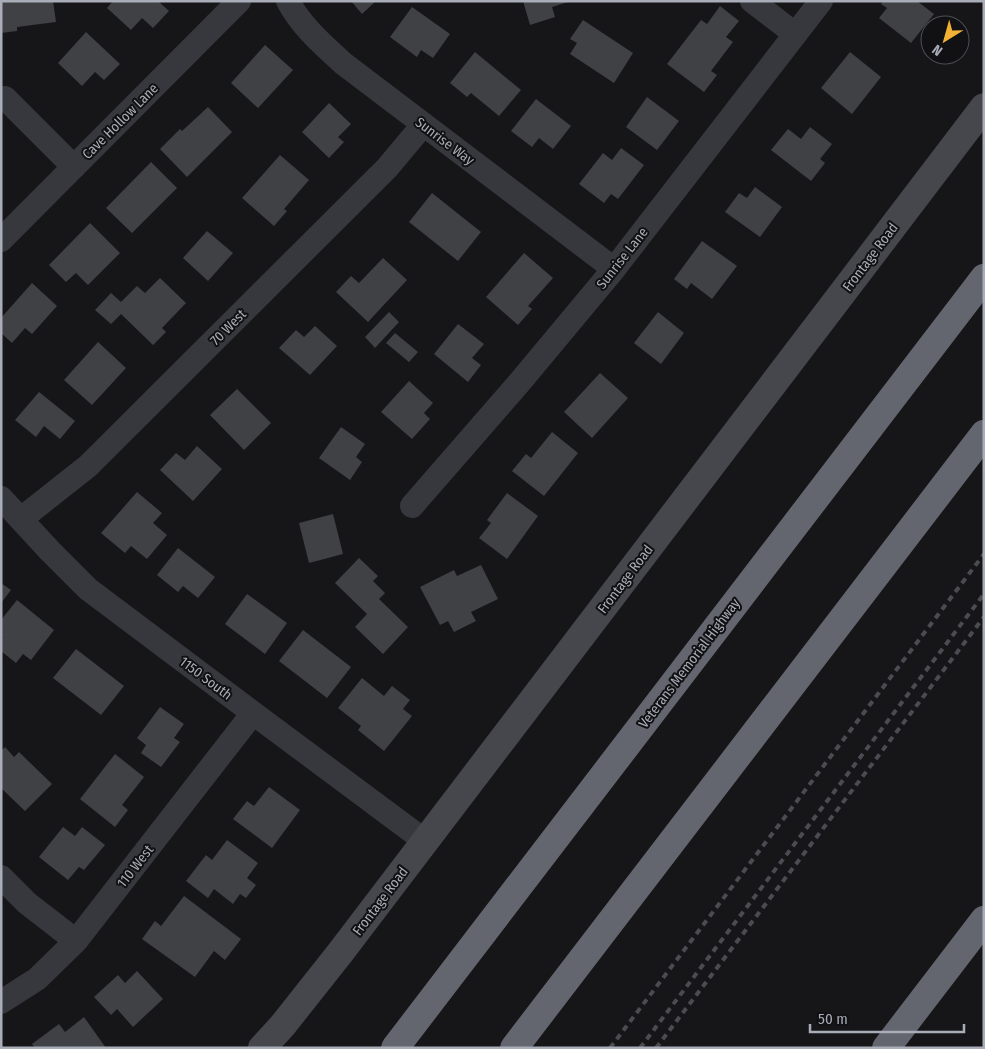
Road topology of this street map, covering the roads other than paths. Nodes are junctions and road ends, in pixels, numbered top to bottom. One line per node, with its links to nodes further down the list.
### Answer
1 (239, 1): 9 (street, Cave Hollow Lane)
2 (288, 1): 8 (street, Sunrise Way)
3 (752, 1): 5 (street)
4 (821, 1): 5 (street, Sunrise Lane)
5 (795, 34): 11 (street, Sunrise Lane)
6 (5, 98): 9 (street)
7 (984, 107): 18 (street, Frontage Road)
8 (423, 124): 11 (street, Sunrise Way); 16 (street, 70 West)
9 (74, 168): 10 (street, Cave Hollow Lane)
10 (1, 240)
11 (614, 269): 15 (street, Sunrise Lane)
12 (984, 278): 24 (highway, Veterans Memorial Highway)
13 (984, 434): 25 (highway)
14 (1, 498): 16 (street, 1150 South)
15 (412, 506)
16 (21, 519): 17 (street, 1150 South)
17 (253, 713): 18 (street, 1150 South); 21 (street, 110 West)
18 (425, 841): 23 (street, Frontage Road)
19 (1, 877): 21 (street)
20 (984, 920): 26 (highway)
21 (76, 941): 22 (street, 110 West)
22 (1, 1002)
23 (262, 1048)
24 (394, 1048)
25 (514, 1048)
26 (886, 1048)

